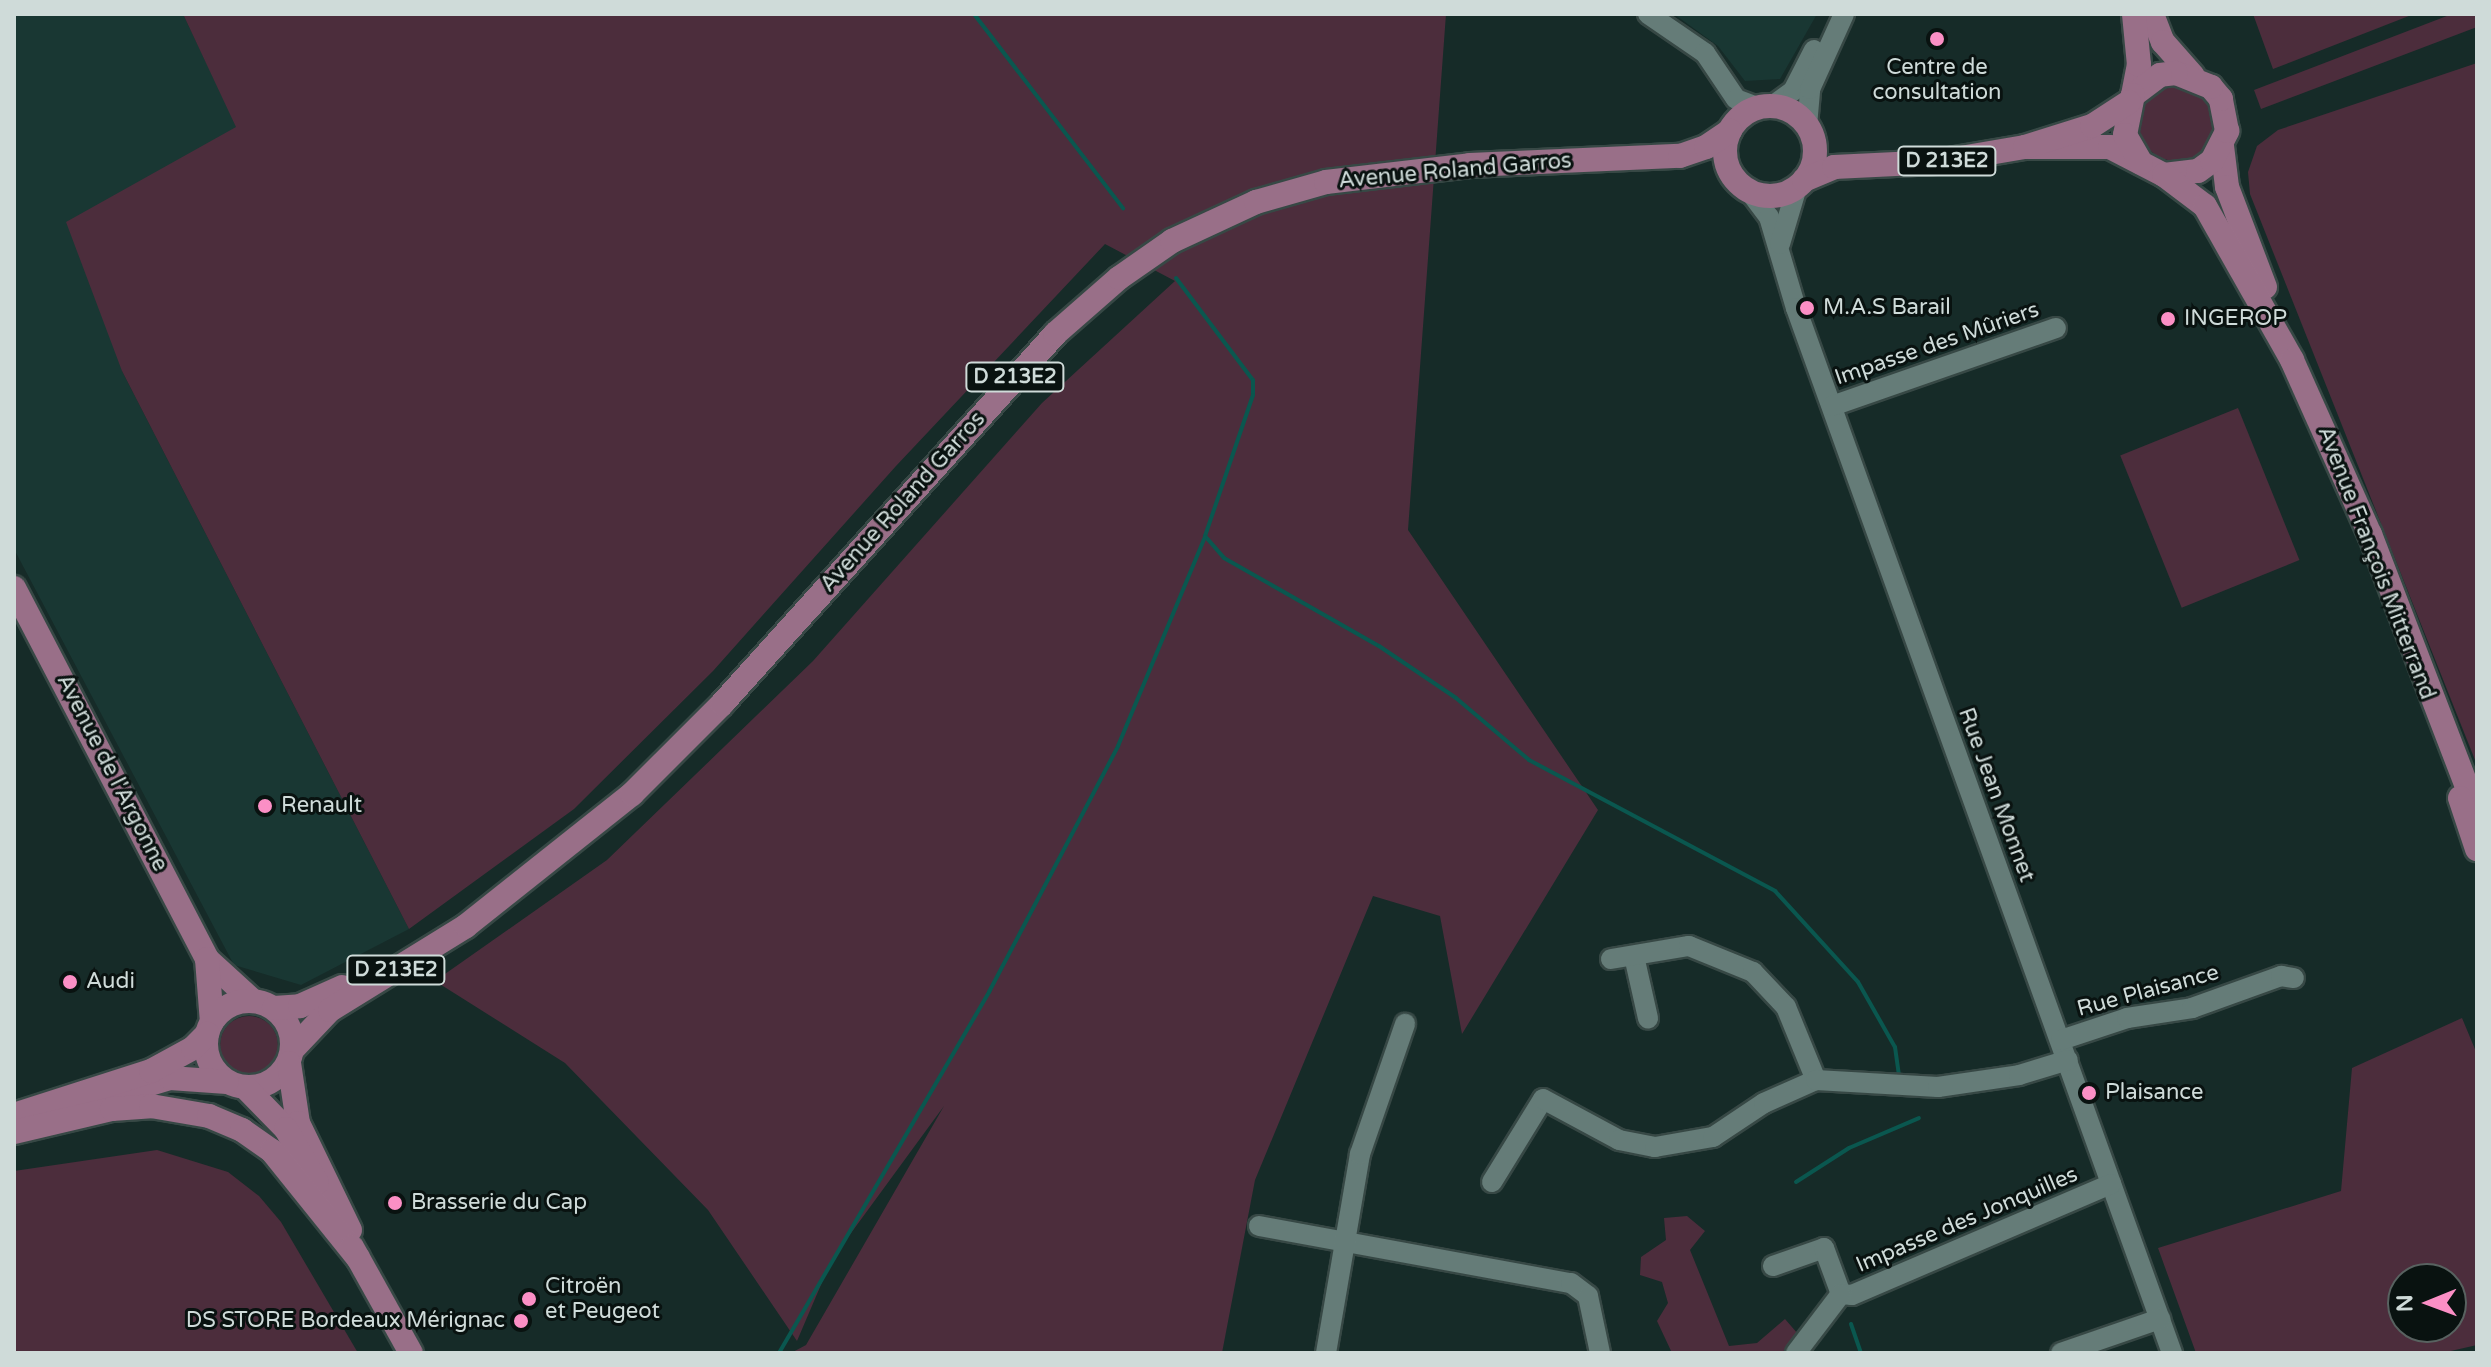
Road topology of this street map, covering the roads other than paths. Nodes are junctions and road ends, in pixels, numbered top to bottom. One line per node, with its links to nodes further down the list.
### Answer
1 (1648, 14): 8 (street)
2 (1832, 14): 9 (street)
3 (1844, 14): 11 (street)
4 (2134, 14): 7 (main road)
5 (2152, 14): 6 (main road)
6 (2193, 76): 7 (main road); 12 (main road)
7 (2131, 98): 13 (main road, D 213E2); 16 (main road)
8 (1736, 99): 9 (street); 10 (street)
9 (1766, 107): 10 (main road); 11 (main road)
10 (1732, 127): 14 (main road, Avenue Roland Garros / D 213E2); 19 (main road)
11 (1809, 129): 15 (main road, D 213E2); 18 (main road)
12 (2222, 146): 17 (main road); 22 (main road, Avenue François Mitterrand)
13 (2025, 147): 15 (main road, D 213E2); 16 (main road, D 213E2)
14 (1680, 156): 19 (main road, Avenue Roland Garros / D 213E2); 28 (main road, Avenue Roland Garros / D 213E2)
15 (1868, 163): 18 (main road, D 213E2)
16 (2141, 163): 17 (main road)
17 (2164, 175): 22 (main road, Avenue François Mitterrand)
18 (1801, 183): 19 (main road); 20 (street, Rue Jean Monnet)
19 (1742, 185): 20 (street, Rue Jean Monnet)
20 (1779, 251): 23 (street, Rue Jean Monnet)
21 (2056, 328): 23 (street, Impasse des Mûriers)
22 (2292, 360): 25 (main road, Avenue François Mitterrand)
23 (1832, 406): 37 (street, Rue Jean Monnet)
24 (14, 588): 30 (main road, Avenue de l'Argonne)
25 (2439, 723): 26 (main road, Avenue François Mitterrand); 27 (main road, Avenue François Mitterrand)
26 (2477, 813)
27 (2477, 849)
28 (505, 896): 33 (main road, Avenue Roland Garros / D 213E2); 38 (main road, Avenue Roland Garros / D 213E2)
29 (1634, 956): 31 (street); 34 (street); 39 (street)
30 (207, 959): 33 (main road); 36 (main road)
31 (1611, 959)
32 (2294, 978): 37 (street, Rue Plaisance)
33 (264, 1005): 36 (main road); 38 (main road)
34 (1648, 1018)
35 (1405, 1024): 47 (street)
36 (209, 1028): 40 (main road); 41 (main road)
37 (2064, 1050): 39 (street, Rue Plaisance); 45 (street, Rue Jean Monnet)
38 (291, 1056): 40 (main road); 50 (main road)
39 (1816, 1080): 44 (street)
40 (237, 1085): 42 (main road); 48 (main road)
41 (14, 1115)
42 (14, 1126)
43 (14, 1132): 48 (main road)
44 (1492, 1182)
45 (2111, 1184): 51 (street, Impasse des Jonquilles); 52 (street, Rue Jean Monnet)
46 (1259, 1226): 47 (street)
47 (1346, 1242): 54 (street); 55 (street)
48 (358, 1258): 50 (main road)
49 (1773, 1266): 51 (street, Impasse des Jonquilles)
50 (376, 1291): 53 (main road)
51 (1841, 1294): 56 (street, Impasse des Jonquilles)
52 (2160, 1319): 57 (street); 58 (street, Rue Jean Monnet)
53 (411, 1353)
54 (1326, 1353)
55 (1600, 1353)
56 (1796, 1353)
57 (2061, 1353)
58 (2172, 1353)

